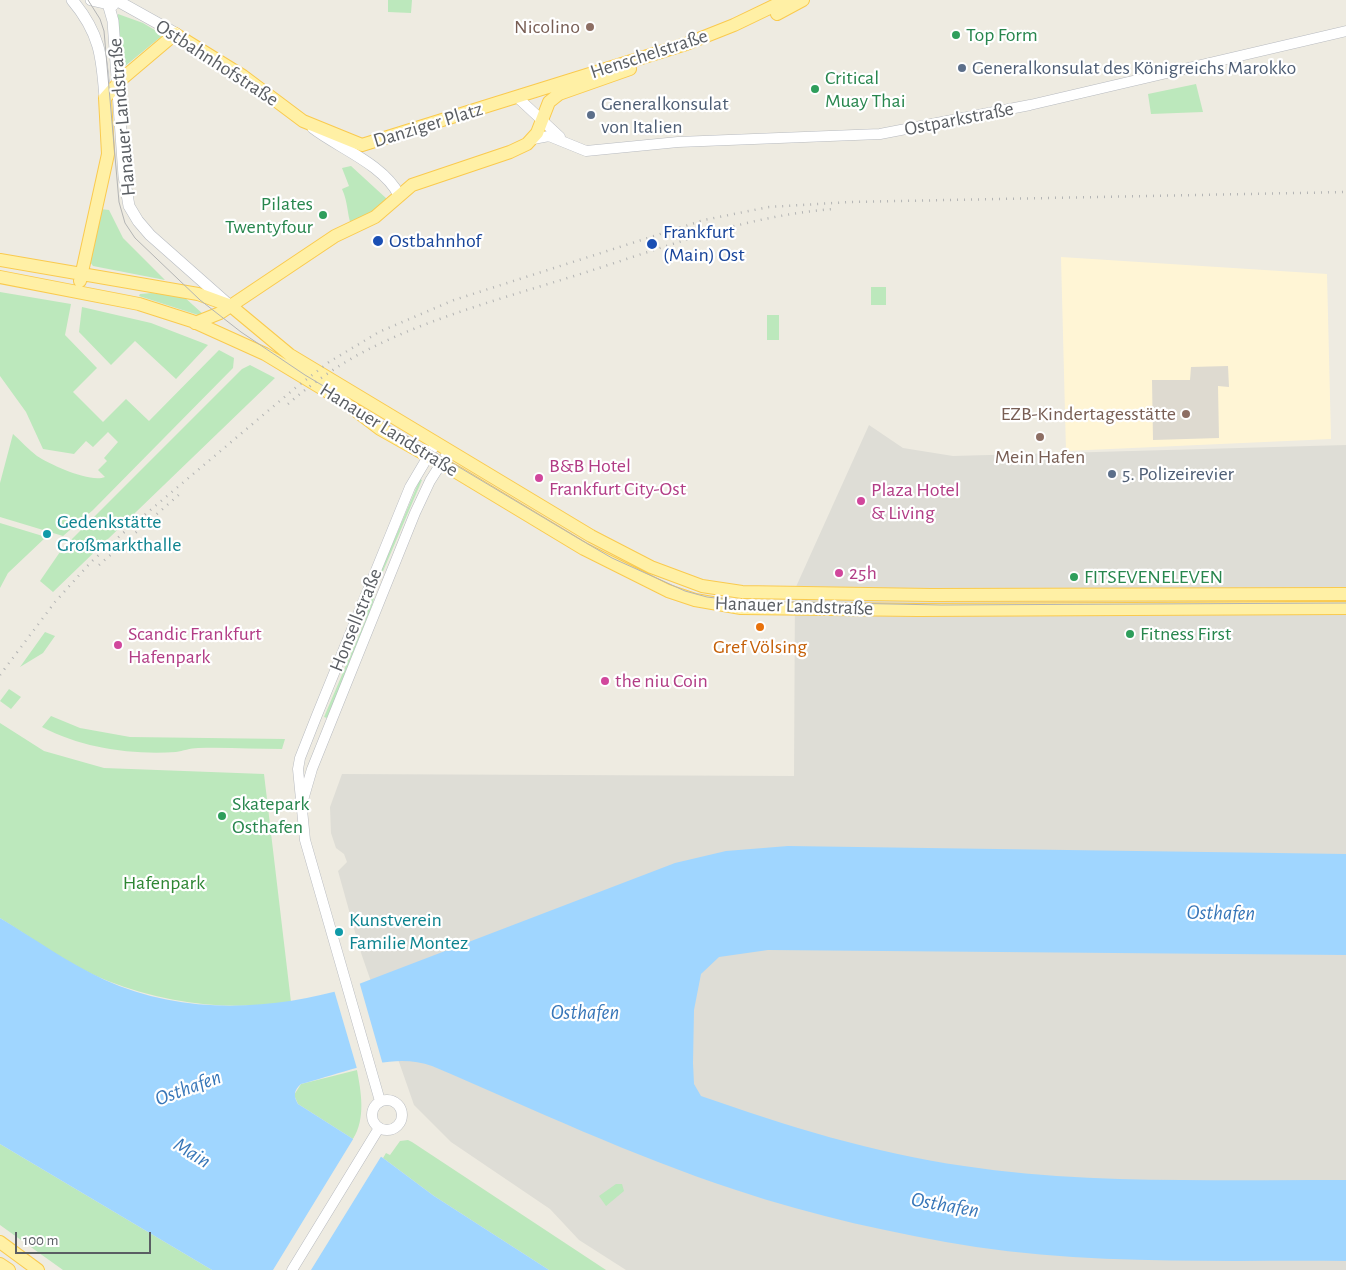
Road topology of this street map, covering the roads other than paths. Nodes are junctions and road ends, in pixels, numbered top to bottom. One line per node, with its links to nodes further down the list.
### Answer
1 (72, 0): 9 (main road, Hanauer Landstraße)
2 (91, 0): 5 (main road)
3 (786, 0): 10 (main road, Henschelstraße)
4 (803, 0): 11 (main road, Henschelstraße)
5 (111, 1): 7 (main road, Ostbahnhofstraße); 8 (main road, Hanauer Landstraße)
6 (1346, 31): 14 (street, Ostparkstraße)
7 (177, 34): 8 (main road); 12 (main road, Ostbahnhofstraße)
8 (118, 83): 9 (main road); 20 (main road, Hanauer Landstraße)
9 (105, 98): 17 (main road, Hanauer Landstraße)
10 (513, 99): 11 (street); 12 (main road, Danziger Platz)
11 (542, 121): 13 (main road); 14 (street, Ostparkstraße)
12 (307, 124): 15 (main road, Danziger Platz)
13 (533, 139): 14 (street, Ostparkstraße); 15 (main road)
14 (566, 143)
15 (399, 195): 20 (main road)
16 (0, 260): 17 (main road)
17 (80, 274): 19 (main road, Hanauer Landstraße); 20 (main road, Hanauer Landstraße)
18 (0, 277): 19 (main road)
19 (79, 291): 21 (main road, Hanauer Landstraße)
20 (231, 306): 21 (main road); 22 (main road, Hanauer Landstraße)
21 (195, 323): 24 (main road, Hanauer Landstraße)
22 (436, 443): 23 (main road, Hanauer Landstraße); 24 (street, Honsellstraße)
23 (449, 451): 25 (street, Honsellstraße); 26 (main road, Hanauer Landstraße)
24 (426, 456): 25 (main road, Hanauer Landstraße); 34 (street, Honsellstraße)
25 (440, 463): 29 (main road, Hanauer Landstraße); 34 (street, Honsellstraße)
26 (708, 587): 27 (main road, Hanauer Landstraße); 29 (main road); 30 (main road)
27 (801, 592): 28 (main road, Hanauer Landstraße); 31 (main road); 32 (main road)
28 (1346, 594)
29 (695, 600): 30 (main road, Hanauer Landstraße)
30 (721, 606): 31 (main road, Hanauer Landstraße)
31 (779, 608): 32 (main road, Hanauer Landstraße)
32 (822, 608): 33 (main road, Hanauer Landstraße)
33 (1346, 608)
34 (302, 803): 35 (street, Honsellstraße)
35 (380, 1101): 36 (street); 36 (street)
36 (379, 1128): 41 (street)
37 (0, 1242): 40 (main road)
38 (0, 1264): 39 (main road)
39 (9, 1270)
40 (38, 1270)
41 (292, 1270)

